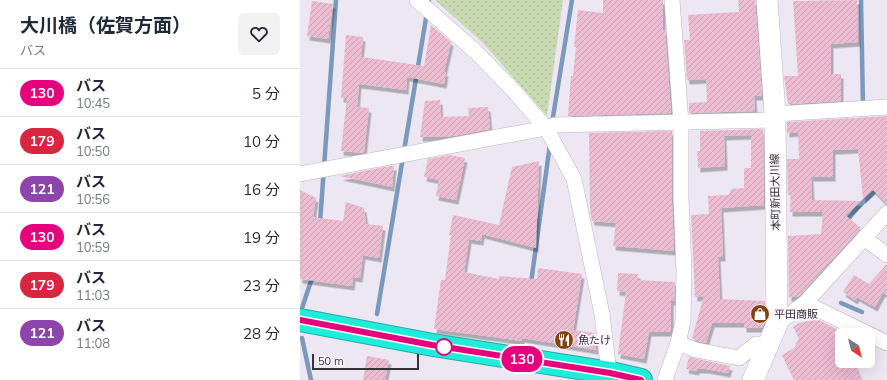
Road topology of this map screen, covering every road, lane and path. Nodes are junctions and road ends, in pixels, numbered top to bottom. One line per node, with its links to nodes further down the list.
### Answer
1 (417, 0): 7 (street)
2 (672, 0): 6 (street)
3 (767, 0): 5 (main road, 本町新田大川線)
4 (887, 107): 5 (street)
5 (774, 117): 6 (street); 14 (main road, 本町新田大川線)
6 (681, 123): 7 (street); 16 (street)
7 (546, 128): 8 (street); 18 (street)
8 (300, 174)
9 (887, 213): 10 (street)
10 (864, 238): 11 (street); 12 (street)
11 (887, 255)
12 (805, 303): 14 (street); 15 (street)
13 (300, 320): 18 (highway)
14 (777, 324): 17 (main road, 本町新田大川線)
15 (887, 343)
16 (678, 344): 17 (street); 20 (street)
17 (767, 346): 21 (main road, 本町新田大川線)
18 (610, 373): 19 (highway)
19 (641, 380)
20 (665, 380)
21 (753, 380)

